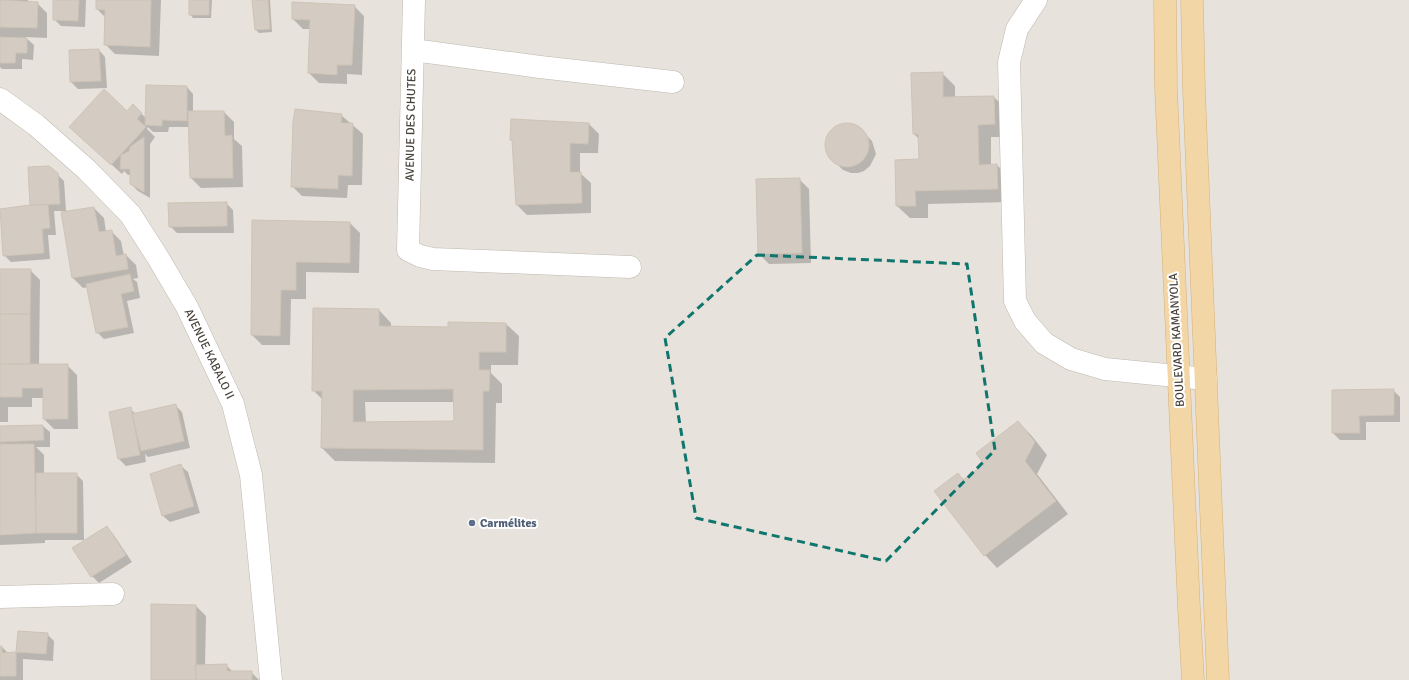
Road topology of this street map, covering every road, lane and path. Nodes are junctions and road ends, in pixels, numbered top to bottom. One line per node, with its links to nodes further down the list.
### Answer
1 (414, 0): 7 (street, AVENUE DES CHUTES)
2 (1036, 0): 11 (street)
3 (1164, 0): 5 (main road, BOULEVARD KAMANYOLA)
4 (1192, 0): 6 (main road)
5 (1165, 45): 6 (main road); 11 (main road, BOULEVARD KAMANYOLA)
6 (1193, 46): 12 (main road)
7 (413, 50): 8 (street); 10 (street, AVENUE DES CHUTES)
8 (673, 82)
9 (3, 105): 15 (street, AVENUE KABALO II)
10 (630, 267)
11 (1179, 377): 12 (street); 16 (main road, BOULEVARD KAMANYOLA)
12 (1206, 379): 17 (main road)
13 (113, 594): 14 (street)
14 (0, 597)
15 (271, 680)
16 (1194, 680)
17 (1218, 680)

